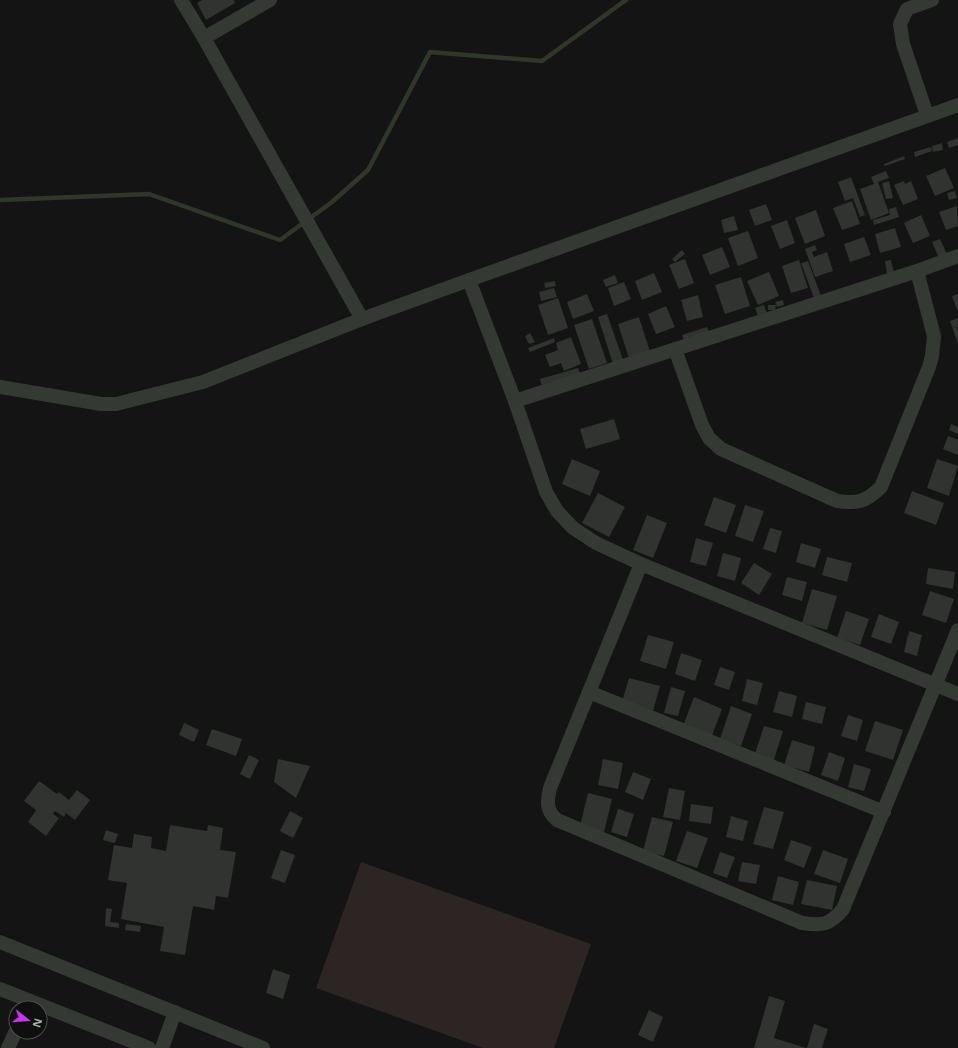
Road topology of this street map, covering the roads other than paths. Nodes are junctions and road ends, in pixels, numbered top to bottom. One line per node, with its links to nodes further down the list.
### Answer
1 (181, 0): 4 (street)
2 (270, 0): 4 (street)
3 (932, 0): 6 (street)
4 (204, 38): 10 (street)
5 (958, 104): 6 (street)
6 (927, 115): 9 (street)
7 (958, 256): 8 (street)
8 (917, 271): 11 (street); 11 (street)
9 (469, 280): 10 (street); 13 (street)
10 (362, 319): 12 (street)
11 (675, 349): 13 (street)
12 (0, 388)
13 (514, 401): 14 (street)
14 (641, 564): 16 (street); 17 (street)
15 (958, 630): 16 (street)
16 (935, 686): 18 (street); 19 (street)
17 (589, 692): 19 (street); 19 (street)
18 (958, 694)
19 (884, 812)
20 (0, 942): 23 (street)
21 (0, 989): 22 (street)
22 (19, 1000)
23 (175, 1012): 27 (street); 28 (street)
24 (48, 1013): 25 (street)
25 (120, 1043): 26 (street)
26 (149, 1048)
27 (162, 1048)
28 (263, 1048)

